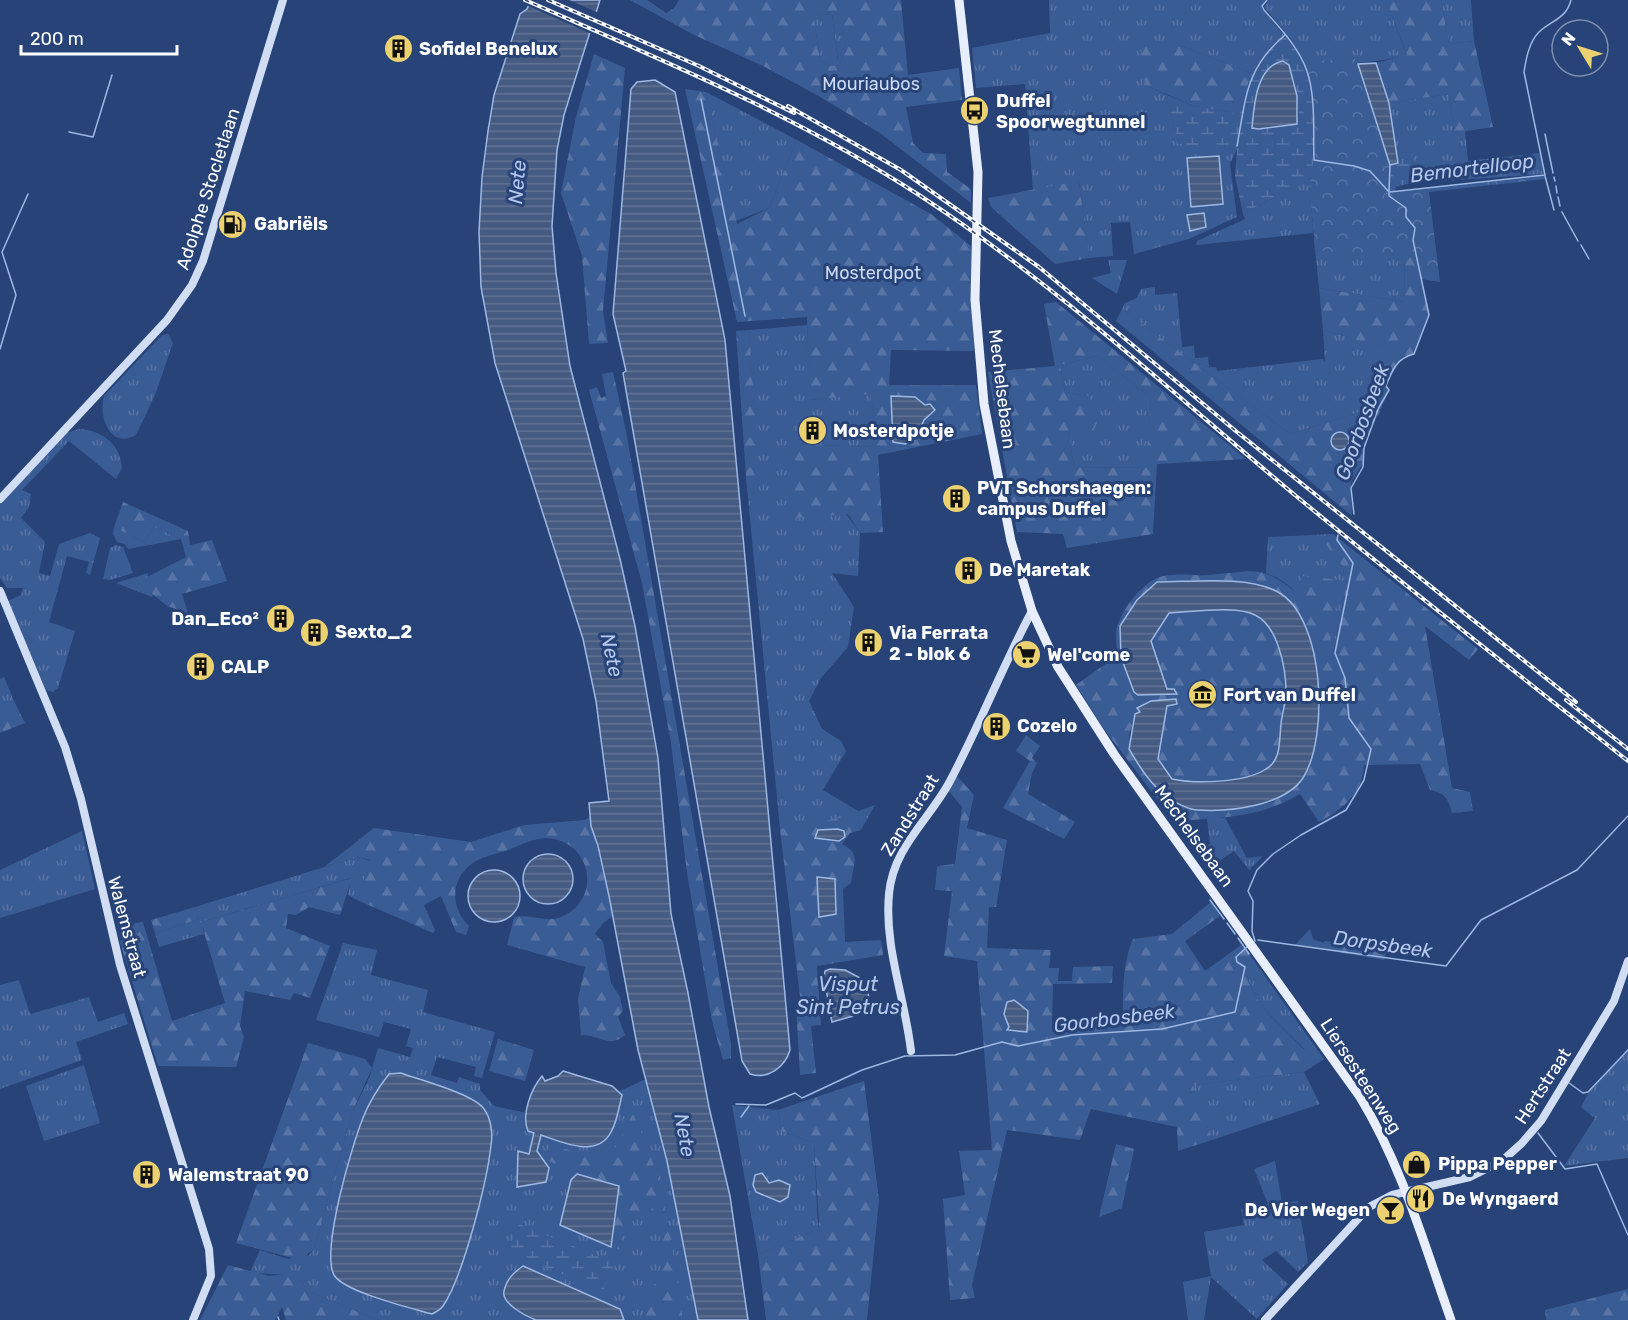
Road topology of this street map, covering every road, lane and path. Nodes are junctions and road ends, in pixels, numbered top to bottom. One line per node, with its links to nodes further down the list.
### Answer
1 (284, 0): 3 (street, Adolphe Stocletlaan)
2 (958, 0): 5 (main road, Mechelsebaan)
3 (0, 499)
4 (0, 591): 10 (street, Walemstraat)
5 (1032, 611): 6 (main road, Mechelsebaan); 8 (street, Zandstraat)
6 (1242, 931): 9 (main road, Liersesteenweg)
7 (1628, 961): 9 (street, Hertstraat)
8 (911, 1051)
9 (1406, 1191): 11 (street, Hertstraat); 12 (main road, Liersesteenweg)
10 (193, 1320)
11 (1265, 1320)
12 (1451, 1320)

